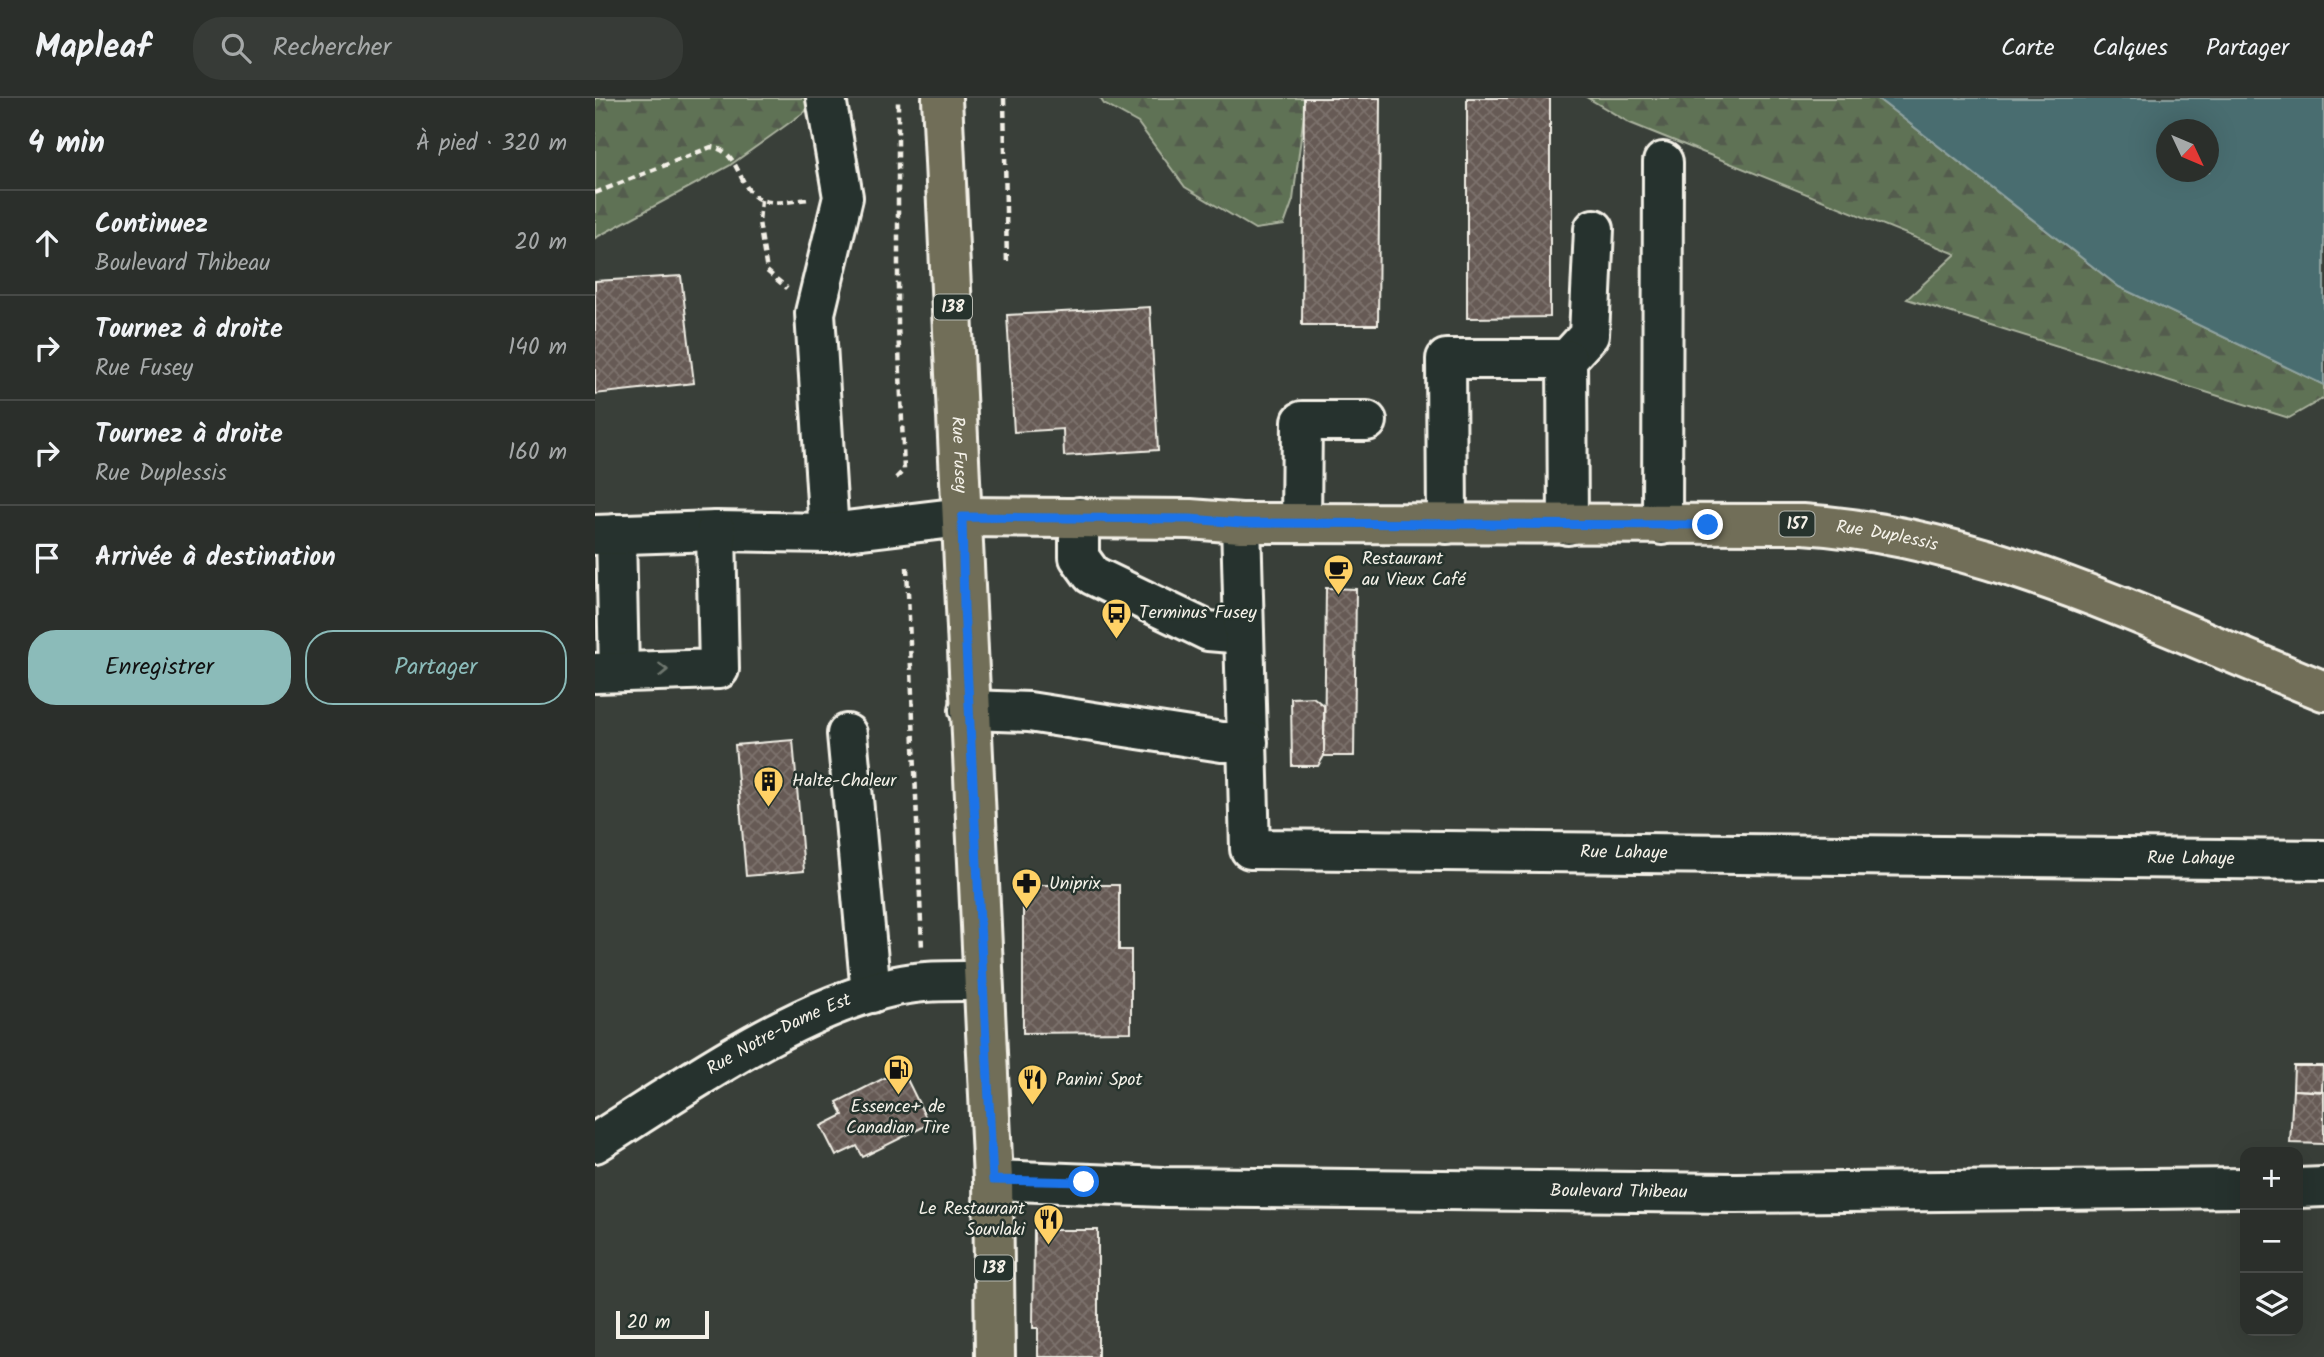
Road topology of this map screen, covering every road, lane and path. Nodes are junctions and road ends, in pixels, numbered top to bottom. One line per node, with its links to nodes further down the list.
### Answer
1 (825, 98): 23 (street)
2 (898, 98): 14 (path)
3 (942, 98): 15 (main road, Rue Fusey / 138)
4 (1005, 98): 10 (path)
5 (1664, 162): 20 (street)
6 (595, 193): 8 (path)
7 (816, 199): 8 (path)
8 (761, 200): 11 (path)
9 (1594, 229): 12 (street)
10 (1007, 266)
11 (767, 271)
12 (1567, 359): 19 (street); 21 (street)
13 (1367, 421): 18 (street)
14 (896, 478)
15 (962, 517): 16 (main road, Rue Duplessis / 157); 23 (street); 29 (main road, Rue Fusey / 138)
16 (1079, 517): 17 (main road, Rue Duplessis / 157); 26 (street)
17 (1241, 523): 18 (main road, Rue Duplessis / 157); 26 (street, Rue Lahaye)
18 (1301, 523): 19 (main road, Rue Duplessis / 157)
19 (1447, 524): 21 (main road, Rue Duplessis / 157)
20 (1661, 524): 21 (main road, Rue Duplessis / 157); 28 (main road, Rue Duplessis / 157)
21 (1568, 525)
22 (716, 531): 23 (street); 24 (street); 27 (street, one-way to 22)
23 (829, 533)
24 (605, 534): 27 (street)
25 (907, 567): 34 (path)
26 (1244, 634): 31 (street, Rue Lahaye)
27 (607, 672)
28 (2324, 691)
29 (969, 710): 31 (street); 33 (main road, Rue Fusey / 138)
30 (847, 734): 35 (street)
31 (1248, 742): 32 (street, Rue Lahaye)
32 (2324, 860)
33 (981, 981): 34 (street, Rue Notre-Dame Est); 37 (main road, Rue Fusey / 138)
34 (923, 982): 35 (street, Rue Notre-Dame Est)
35 (871, 993): 36 (street, Rue Notre-Dame Est)
36 (595, 1143)
37 (993, 1180): 39 (street, Boulevard Thibeau); 41 (main road, Rue Fusey / 138)
38 (2324, 1187): 40 (street)
39 (2240, 1188)
40 (2303, 1188)
41 (995, 1357)

